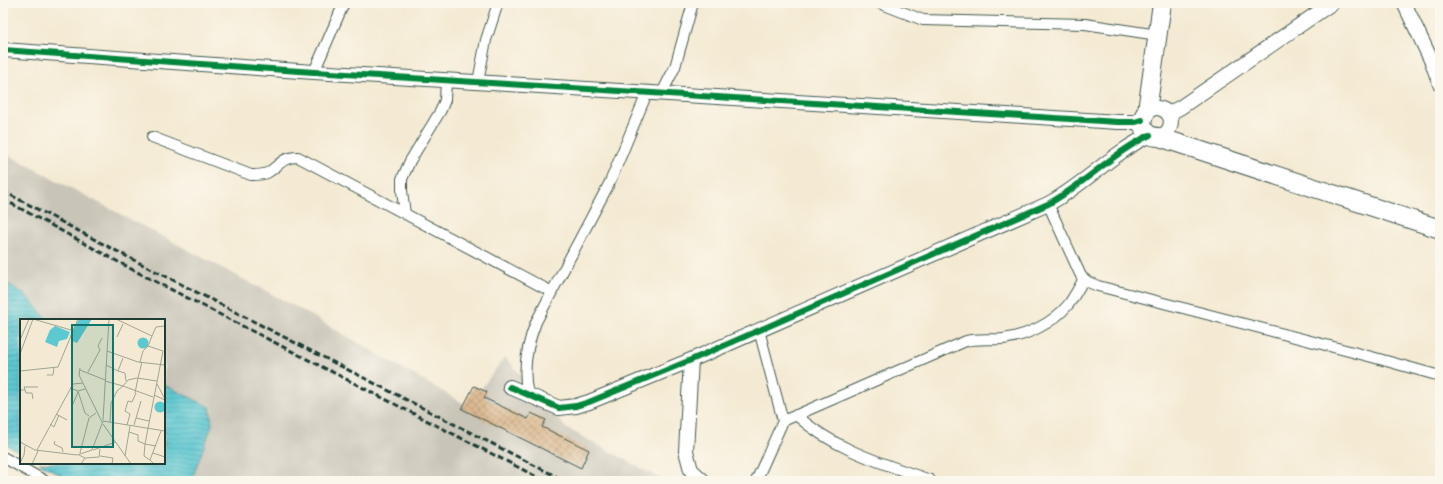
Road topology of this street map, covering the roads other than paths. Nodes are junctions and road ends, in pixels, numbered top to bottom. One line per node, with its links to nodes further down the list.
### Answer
1 (344, 3): 10 (street)
2 (498, 3): 12 (street)
3 (693, 3): 15 (street)
4 (879, 3): 8 (street)
5 (1162, 3): 8 (highway)
6 (1332, 3): 16 (street)
7 (1404, 3): 13 (street)
8 (1158, 35): 17 (highway)
9 (3, 50): 10 (street)
10 (314, 72): 11 (street)
11 (446, 80): 12 (street); 21 (street)
12 (478, 82): 14 (street)
13 (1440, 84)
14 (647, 93): 15 (street); 24 (street)
15 (662, 94): 17 (street)
16 (1168, 114): 17 (street); 18 (street)
17 (1144, 115): 18 (highway)
18 (1155, 136): 20 (street); 22 (highway)
19 (152, 137): 21 (street)
20 (1048, 204): 23 (street); 25 (street)
21 (405, 214): 24 (street)
22 (1440, 229)
23 (1084, 279): 27 (street); 30 (street)
24 (552, 292): 29 (street)
25 (759, 330): 26 (street); 31 (street)
26 (691, 360): 29 (street); 36 (street)
27 (1440, 376)
28 (510, 387): 29 (street)
29 (528, 395)
30 (796, 416): 31 (street); 34 (street)
31 (783, 421): 37 (street)
32 (3, 457): 33 (street)
33 (43, 480): 35 (street)
34 (930, 480)
35 (28, 481)
36 (704, 481)
37 (756, 481)

